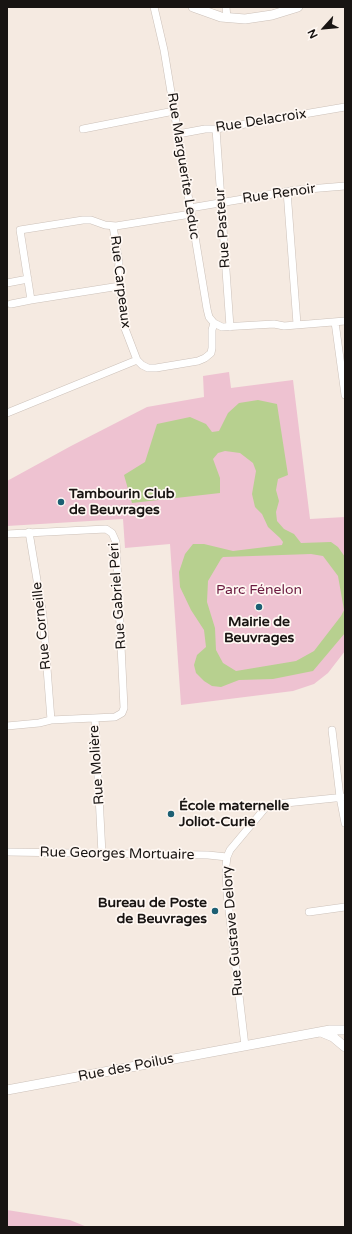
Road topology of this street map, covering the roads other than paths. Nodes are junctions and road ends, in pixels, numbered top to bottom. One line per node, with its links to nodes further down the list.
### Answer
1 (154, 7): 7 (street, Rue Marguerite Leduc)
2 (193, 7): 5 (street)
3 (226, 7): 5 (street)
4 (298, 7): 5 (street)
5 (226, 18)
6 (345, 107): 9 (street, Rue Delacroix)
7 (174, 111): 8 (street); 10 (street, Rue Marguerite Leduc)
8 (83, 129)
9 (216, 129): 10 (street, Rue Delacroix); 13 (street, Rue Pasteur)
10 (178, 134): 14 (street, Rue Marguerite Leduc)
11 (345, 186): 12 (street, Rue Renoir)
12 (287, 191): 13 (street, Rue Renoir); 24 (street)
13 (221, 203): 14 (street, Rue Renoir); 25 (street, Rue Pasteur)
14 (190, 211): 15 (street, Rue Renoir); 23 (street, Rue Marguerite Leduc)
15 (113, 226): 16 (street, Rue Carpeaux); 18 (street, Rue Carpeaux)
16 (28, 279): 17 (street); 19 (street)
17 (7, 283)
18 (120, 286): 19 (street); 26 (street, Rue Carpeaux)
19 (31, 300): 20 (street)
20 (11, 304)
21 (345, 321): 22 (street)
22 (335, 322): 24 (street); 27 (street)
23 (214, 323): 25 (street); 26 (street)
24 (297, 324): 25 (street)
25 (230, 327)
26 (137, 360): 28 (street)
27 (345, 395)
28 (7, 413)
29 (29, 532): 30 (street, Rue Gabriel Péri); 31 (street, Rue Gabriel Péri); 32 (street, Rue Corneille)
30 (7, 534)
31 (95, 718): 32 (street, Rue Molière); 38 (street, Rue Molière)
32 (51, 720): 33 (street, Rue Molière)
33 (7, 726)
34 (332, 730): 35 (street)
35 (342, 797): 36 (street); 39 (street, Rue Gustave Delory)
36 (345, 823)
37 (7, 852): 38 (street, Rue Georges Mortuaire)
38 (102, 854): 39 (street, Rue Georges Mortuaire)
39 (227, 857): 44 (street, Rue Gustave Delory)
40 (345, 907): 41 (street)
41 (309, 912)
42 (345, 1030): 43 (street, Rue des Poilus)
43 (321, 1032): 44 (street, Rue des Poilus); 45 (street)
44 (245, 1046): 46 (street, Rue des Poilus)
45 (345, 1047)
46 (7, 1090)

